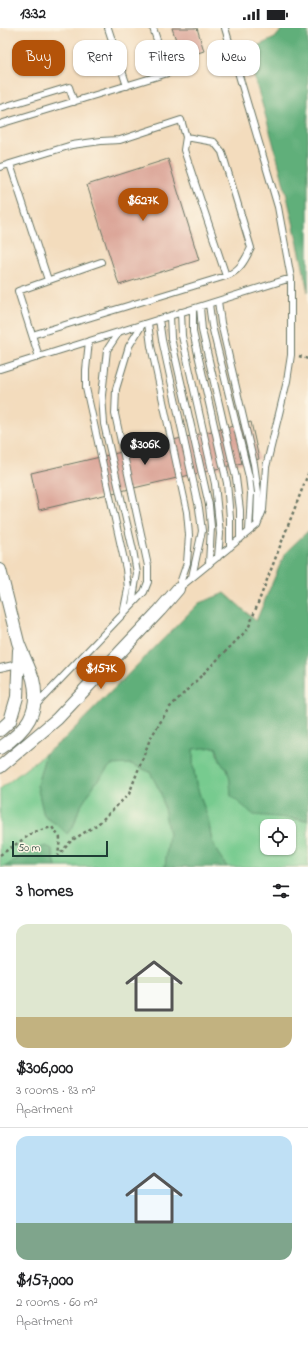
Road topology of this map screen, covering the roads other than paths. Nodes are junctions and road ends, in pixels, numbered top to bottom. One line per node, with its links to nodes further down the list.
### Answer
1 (108, 28): 4 (lane)
2 (154, 28): 4 (lane)
3 (225, 28): 13 (lane)
4 (127, 86): 5 (lane)
5 (74, 102): 6 (lane); 7 (lane)
6 (0, 108)
7 (0, 124)
8 (186, 137): 9 (lane); 12 (lane); 12 (lane)
9 (10, 164): 10 (lane); 14 (lane)
10 (0, 167)
11 (101, 262): 14 (lane)
12 (226, 276): 24 (lane)
13 (291, 278): 15 (lane); 28 (lane)
14 (48, 280): 24 (lane)
15 (218, 301): 16 (lane); 28 (lane)
16 (209, 304): 17 (lane); 29 (lane)
17 (200, 307): 18 (lane); 30 (lane)
18 (193, 309): 19 (lane); 31 (lane)
19 (181, 312): 20 (lane); 32 (lane)
20 (170, 316): 21 (lane); 33 (lane)
21 (159, 319): 22 (lane); 35 (lane)
22 (145, 324): 23 (lane); 36 (lane); 38 (lane)
23 (119, 332): 25 (lane); 38 (lane)
24 (32, 335): 26 (lane)
25 (90, 341): 26 (lane); 39 (lane)
26 (39, 357): 27 (lane)
27 (0, 369)
28 (257, 525): 29 (lane)
29 (249, 531): 30 (lane)
30 (240, 539): 31 (lane)
31 (230, 547): 32 (lane)
32 (218, 557): 33 (lane)
33 (209, 564): 35 (lane)
34 (0, 570): 37 (street)
35 (192, 577): 36 (lane)
36 (178, 589): 46 (street)
37 (3, 595): 40 (street)
38 (132, 604): 39 (lane)
39 (123, 614): 43 (lane)
40 (19, 643): 41 (street); 43 (street)
41 (18, 664): 42 (lane); 44 (street)
42 (0, 668)
43 (33, 708): 45 (street)
44 (0, 730)
45 (0, 748)
46 (0, 767)

